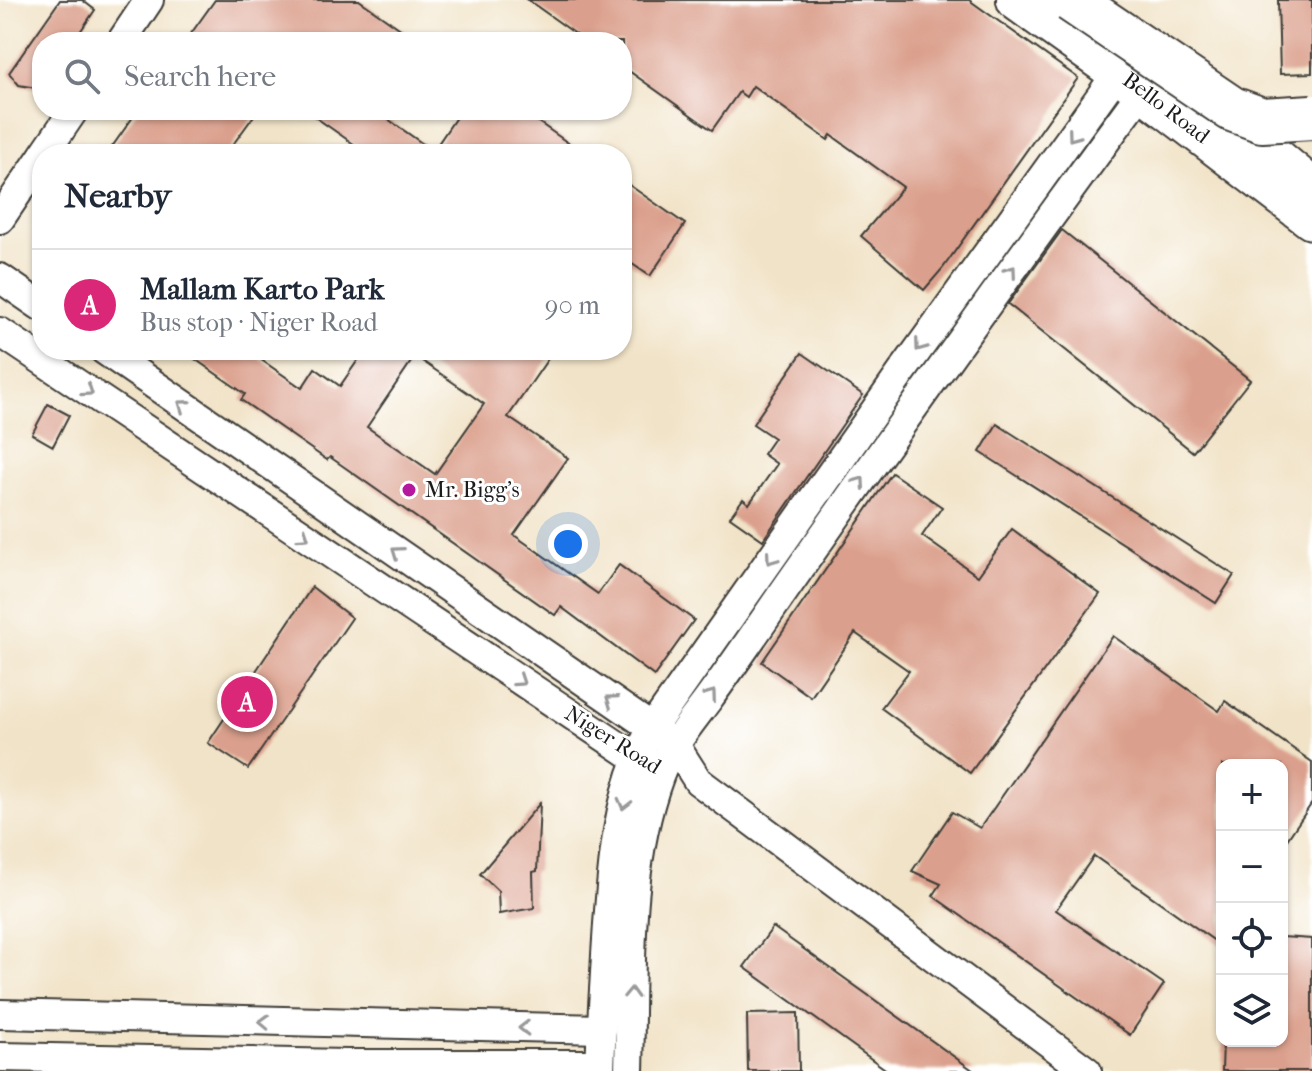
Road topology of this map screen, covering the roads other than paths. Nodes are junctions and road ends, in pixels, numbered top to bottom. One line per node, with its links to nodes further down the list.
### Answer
1 (149, 0): 6 (street)
2 (1017, 0): 7 (street, Bello Road)
3 (1048, 0): 13 (main road)
4 (1071, 0): 8 (main road, bridge)
5 (1108, 0): 10 (street)
6 (128, 32)
7 (1131, 81): 15 (street, Bello Road); 22 (street)
8 (1312, 117)
9 (67, 120): 11 (street)
10 (1312, 140)
11 (51, 144)
12 (32, 172): 14 (street)
13 (1312, 191)
14 (0, 219)
15 (1312, 219)
16 (0, 278): 17 (street)
17 (32, 300)
18 (0, 332): 19 (street, Niger Road, one-way to 19)
19 (32, 353)
20 (42, 360): 23 (street, Niger Road, one-way to 23)
21 (118, 360): 22 (street, Niger Road, one-way to 21)
22 (663, 737): 23 (street); 24 (street); 25 (street, Niger Road)
23 (636, 758): 24 (street, Niger Road); 28 (street, one-way to 28)
24 (660, 773): 25 (street, Niger Road); 32 (street, one-way to 24)
25 (698, 781): 33 (street)
26 (0, 1014): 27 (street, one-way to 26)
27 (348, 1024): 28 (street, one-way to 27); 30 (street)
28 (602, 1029): 31 (street)
29 (0, 1057): 30 (street)
30 (347, 1064): 31 (street)
31 (600, 1068)
32 (629, 1071)
33 (1087, 1071)

